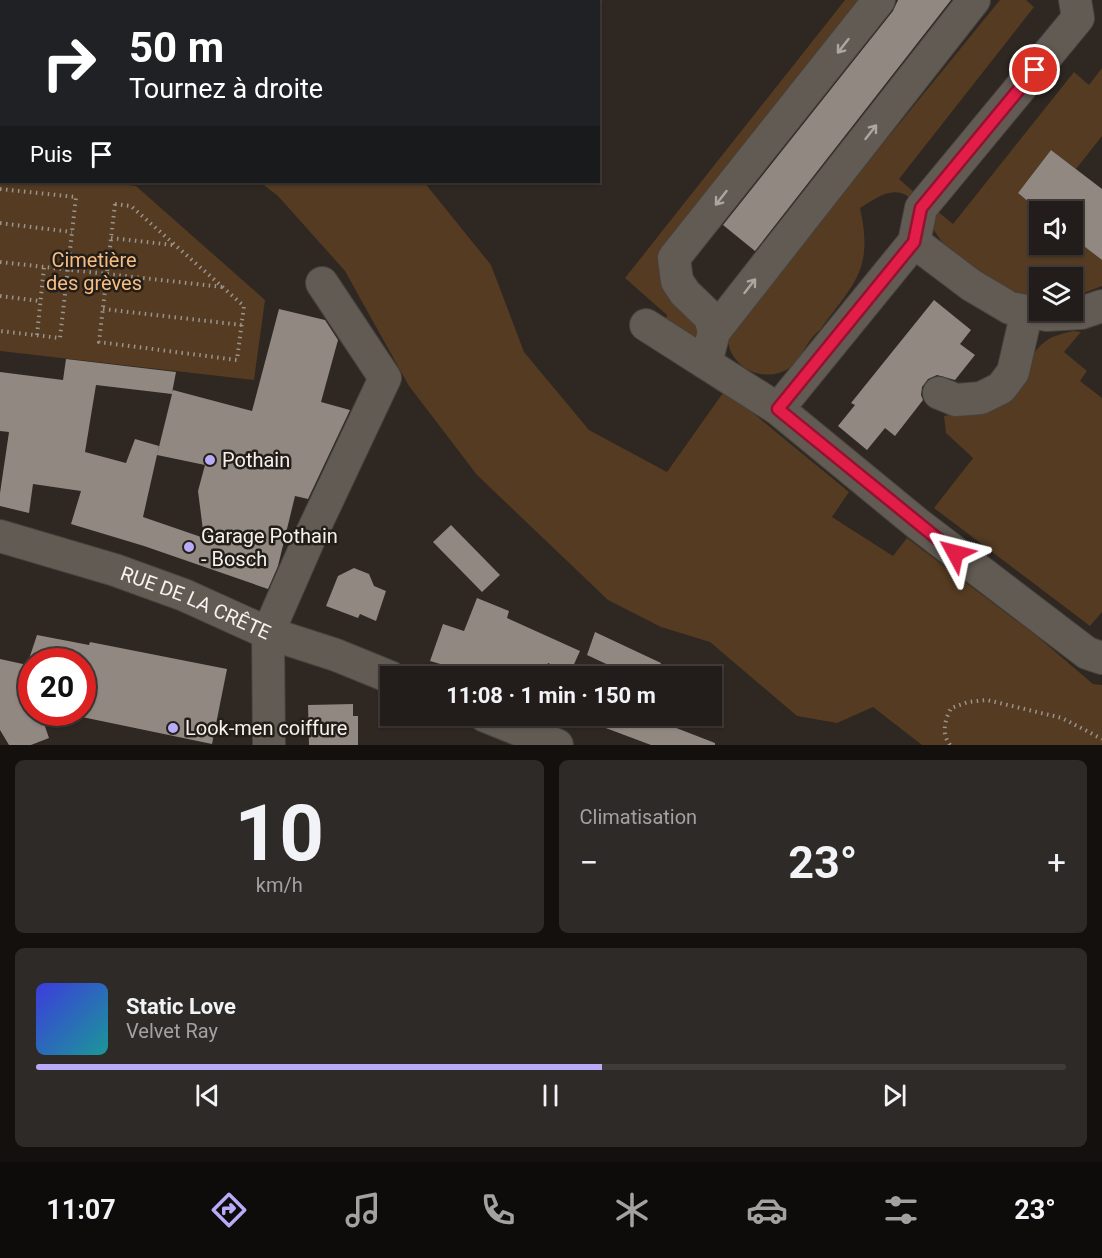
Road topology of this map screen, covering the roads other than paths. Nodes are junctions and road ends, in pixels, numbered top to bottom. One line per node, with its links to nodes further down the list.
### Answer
1 (879, 0): 9 (street, one-way to 9)
2 (974, 0): 9 (street, one-way to 2)
3 (1075, 0): 4 (street)
4 (914, 242): 7 (street); 12 (street)
5 (322, 283): 14 (street)
6 (1102, 306): 7 (street)
7 (1027, 311): 11 (street)
8 (646, 325): 10 (street)
9 (714, 332): 10 (street)
10 (706, 363): 12 (street)
11 (939, 393)
12 (778, 409): 15 (street)
13 (0, 536): 14 (street, RUE DE LA CRÊTE)
14 (268, 633): 16 (street, RUE DE LA CRÊTE); 19 (street)
15 (1102, 658)
16 (380, 673)
17 (500, 726): 18 (street)
18 (516, 737): 20 (street)
19 (269, 745)
20 (557, 745)

